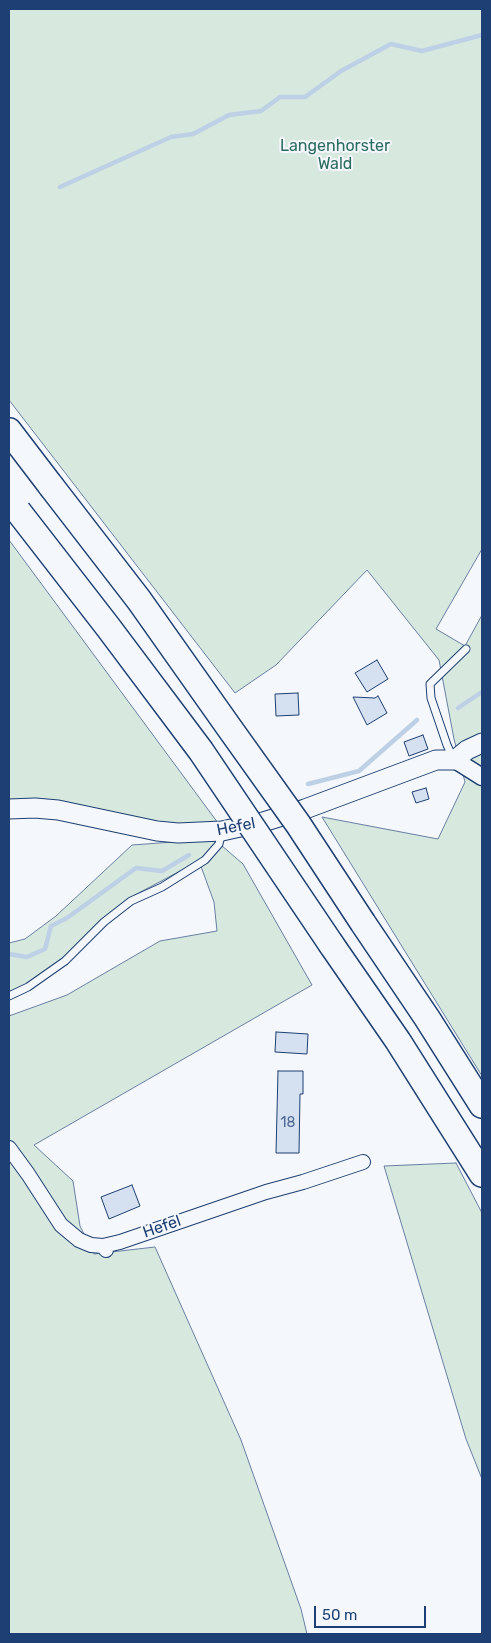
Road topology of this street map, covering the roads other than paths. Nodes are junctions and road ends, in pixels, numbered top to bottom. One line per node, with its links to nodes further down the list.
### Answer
1 (9, 431): 10 (highway, bridge)
2 (13, 505): 13 (highway, bridge)
3 (466, 648): 5 (lane)
4 (482, 743): 5 (main road)
5 (455, 760): 6 (street); 8 (main road, Hefel)
6 (482, 777)
7 (9, 809): 8 (main road, Hefel)
8 (222, 831): 9 (lane)
9 (9, 996)
10 (482, 1104)
11 (9, 1148): 12 (street, Hefel)
12 (363, 1162)
13 (482, 1174)

